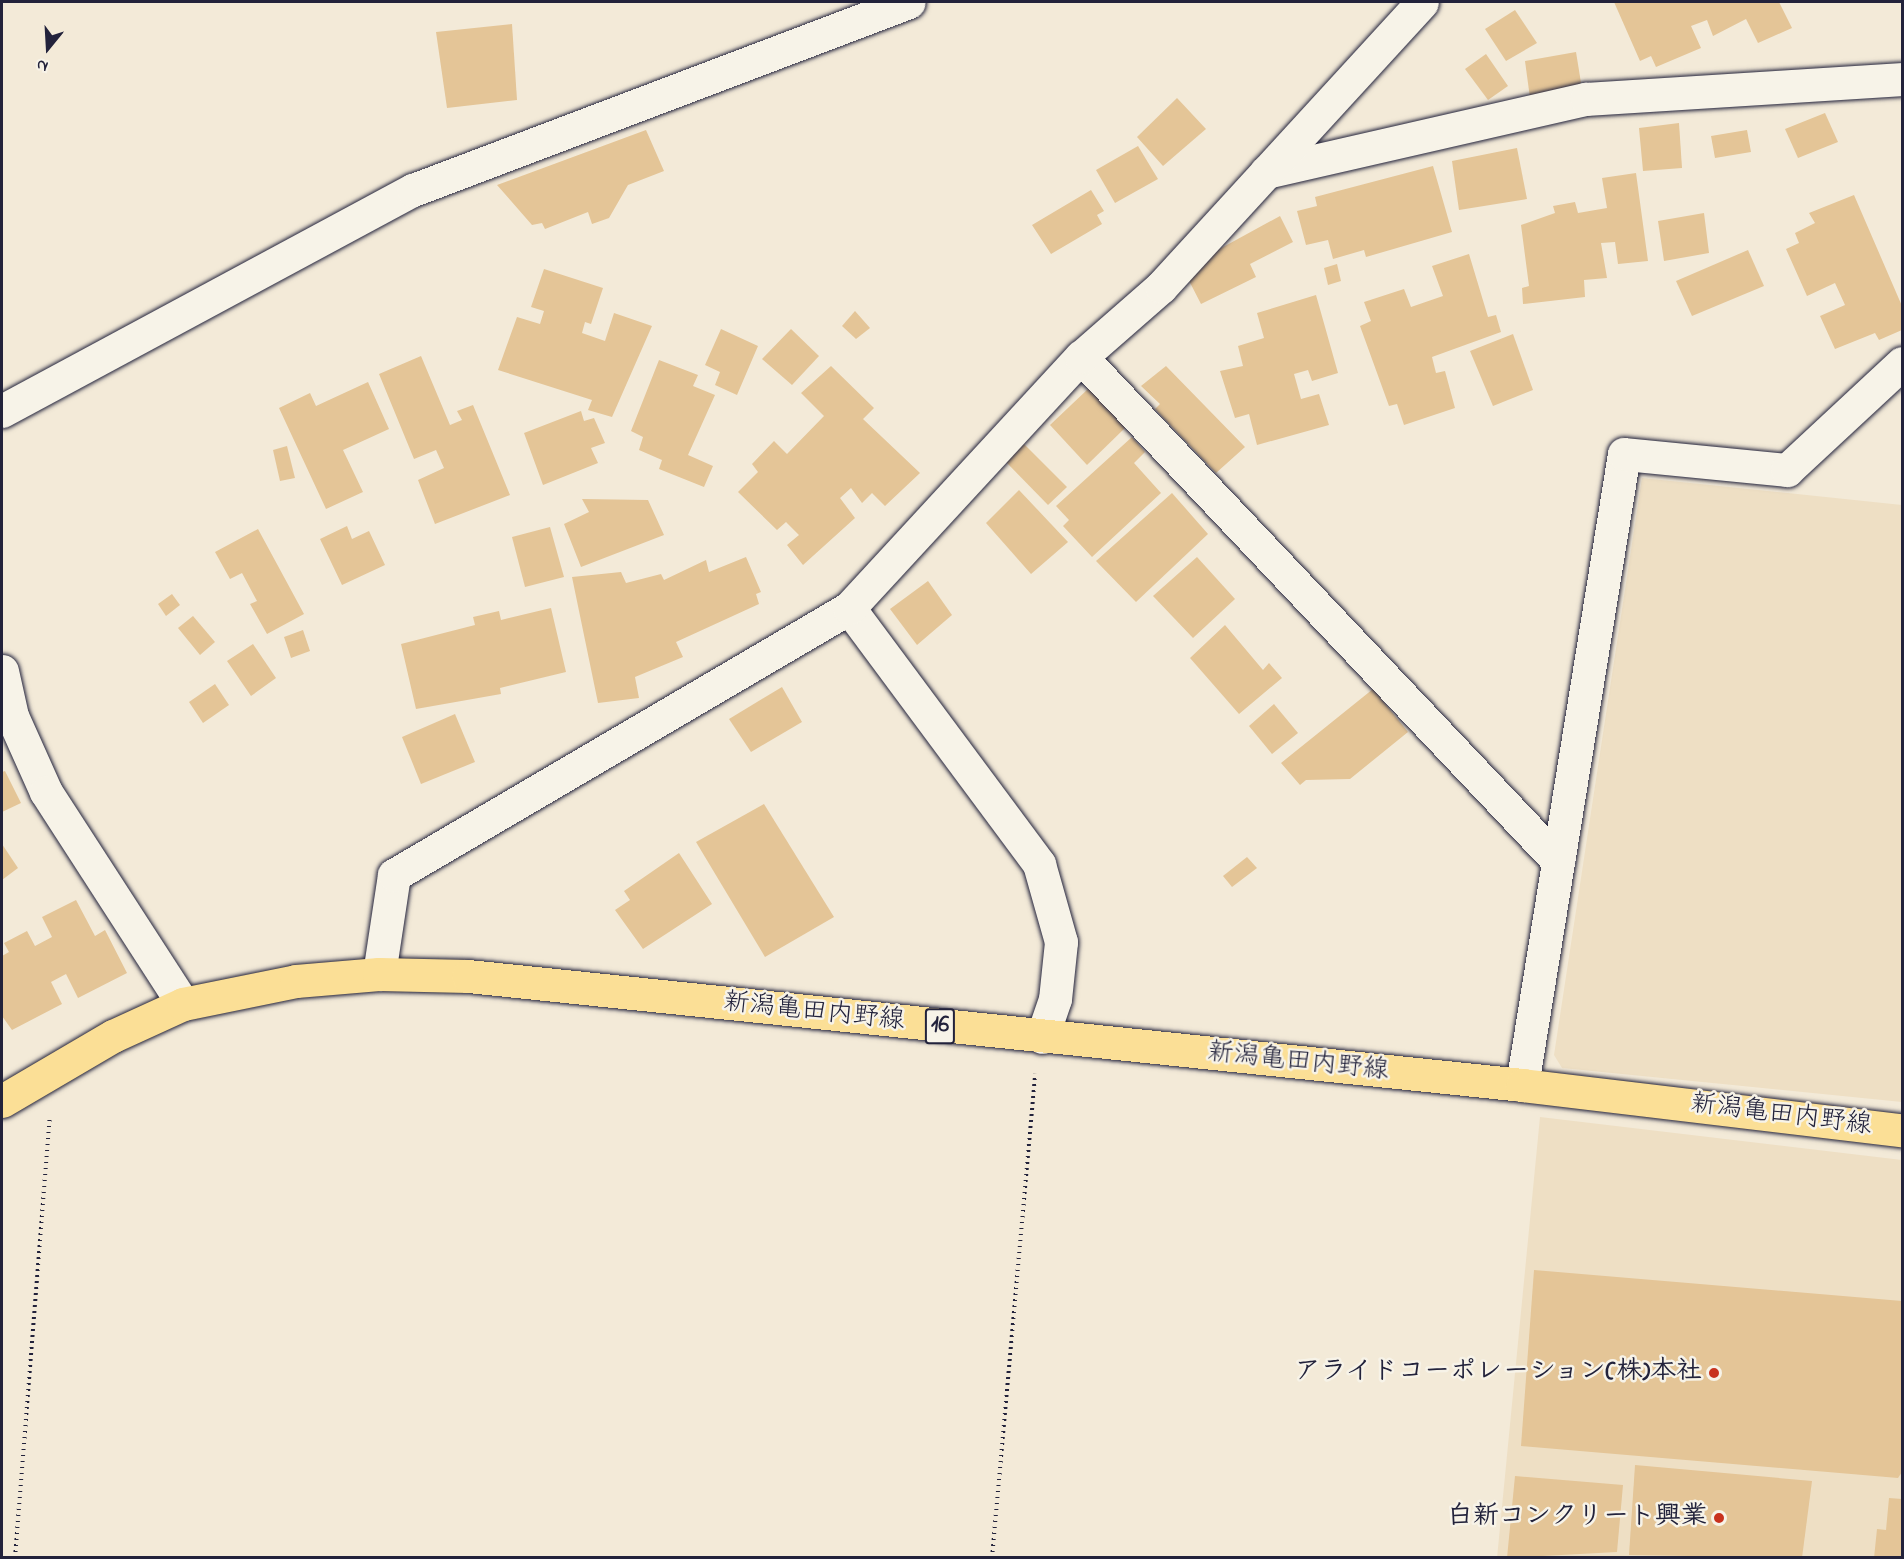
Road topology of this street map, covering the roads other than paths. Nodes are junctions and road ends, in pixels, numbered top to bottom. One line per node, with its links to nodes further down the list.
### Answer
1 (909, 2): 7 (street)
2 (1422, 2): 4 (street)
3 (1902, 79): 4 (street)
4 (1266, 172): 5 (street)
5 (1081, 357): 8 (street); 10 (street)
6 (1902, 363): 10 (street)
7 (2, 411)
8 (849, 608): 11 (street); 13 (street)
9 (2, 671): 12 (street)
10 (1558, 861): 14 (street)
11 (379, 974): 12 (main road, 新潟亀田内野線 / 16); 13 (main road, 新潟亀田内野線 / 16)
12 (183, 1004): 15 (main road, 新潟亀田内野線 / 16)
13 (1042, 1037): 14 (main road, 新潟亀田内野線 / 16)
14 (1522, 1085): 16 (main road, 新潟亀田内野線 / 16)
15 (2, 1101)
16 (1902, 1130)

